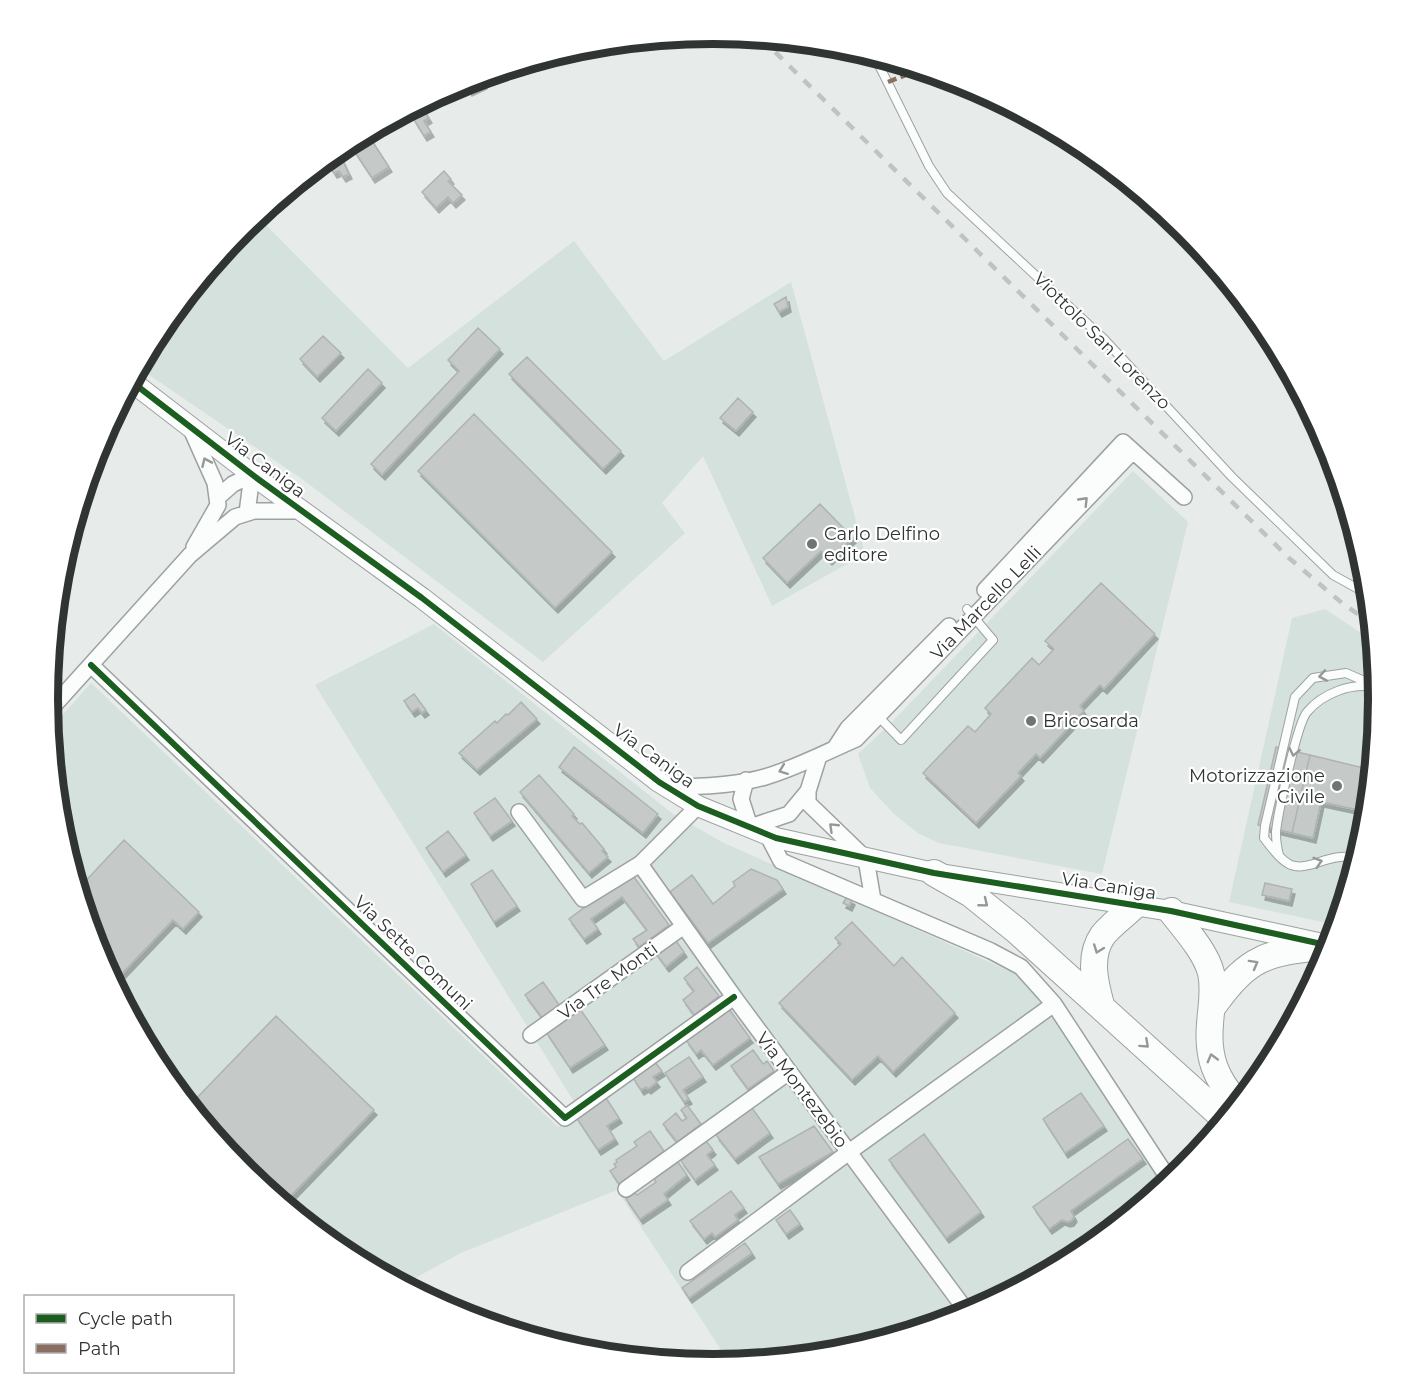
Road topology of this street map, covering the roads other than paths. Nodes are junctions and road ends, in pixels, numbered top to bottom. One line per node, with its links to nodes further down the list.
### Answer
1 (879, 65): 10 (lane, Viottolo San Lorenzo)
2 (138, 387): 3 (street, Via Caniga)
3 (190, 427): 4 (street, Via Caniga); 6 (street, one-way to 3)
4 (252, 475): 6 (street); 7 (street, Via Caniga); 8 (street)
5 (1184, 497): 11 (street, Via Marcello Lelli)
6 (217, 498): 9 (street)
7 (302, 511): 8 (street); 19 (street, Via Caniga)
8 (247, 513): 9 (street)
9 (190, 555): 12 (street)
10 (1359, 590)
11 (970, 612): 16 (street, Via Marcello Lelli); 16 (lane)
12 (91, 665): 15 (street); 35 (street, Via Sette Comuni)
13 (1368, 682): 24 (lane, one-way to 24)
14 (1368, 687): 24 (lane, one-way to 24)
15 (58, 701)
16 (873, 711): 17 (street, Via Marcello Lelli)
17 (819, 756): 18 (street, Via Marcello Lelli, one-way to 18); 20 (street)
18 (746, 780): 19 (street, Via Marcello Lelli); 23 (street)
19 (668, 788): 21 (street, Via Caniga)
20 (808, 791): 23 (street); 26 (street, one-way to 20)
21 (698, 806): 23 (street, Via Caniga); 27 (street)
22 (519, 812): 27 (street)
23 (759, 831): 26 (street, Via Caniga); 29 (street)
24 (1281, 858): 25 (lane, one-way to 25)
25 (1348, 858)
26 (866, 859): 28 (street, Via Caniga); 29 (street)
27 (640, 864): 32 (street, Via Montezebio)
28 (934, 873): 30 (street, Via Caniga); 37 (highway, one-way to 37)
29 (873, 900): 36 (street)
30 (1135, 905): 31 (street, Via Caniga); 37 (highway, one-way to 37)
31 (1171, 911): 33 (street, Via Caniga); 38 (highway)
32 (684, 926): 35 (street, Via Montezebio); 39 (street, Via Tre Monti)
33 (1321, 944)
34 (1320, 947): 38 (highway, one-way to 34)
35 (734, 997): 40 (street, Via Montezebio)
36 (1054, 1005): 43 (street); 44 (street)
37 (1101, 1005): 42 (highway, one-way to 42)
38 (1214, 1005): 41 (highway, one-way to 38)
39 (531, 1035)
40 (789, 1072): 43 (street, Via Montezebio); 45 (street)
41 (1233, 1097)
42 (1219, 1114)
43 (849, 1152): 46 (street); 47 (street, Via Montezebio)
44 (1165, 1173)
45 (626, 1189)
46 (688, 1272)
47 (962, 1305)

